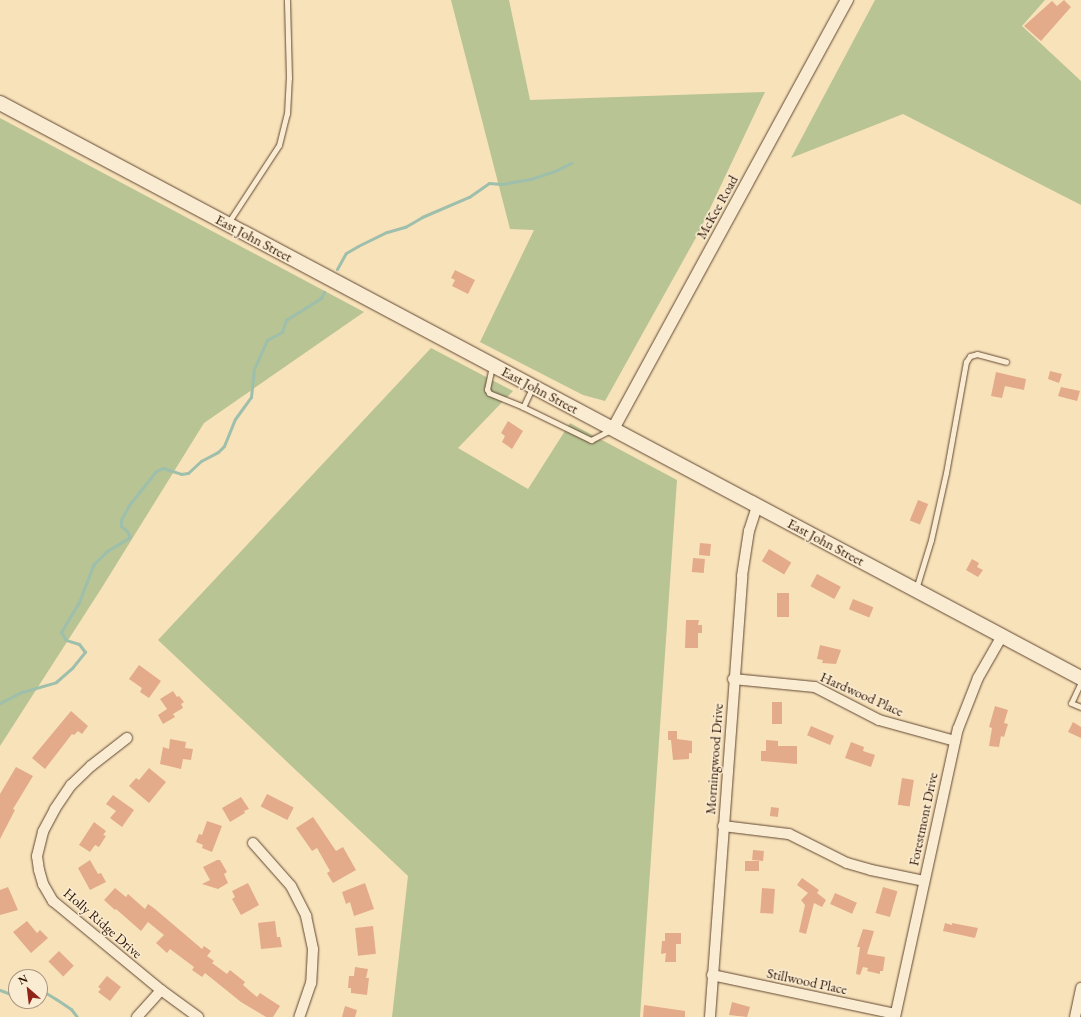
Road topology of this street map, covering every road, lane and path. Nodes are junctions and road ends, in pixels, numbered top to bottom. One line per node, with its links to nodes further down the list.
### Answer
1 (287, 0): 4 (lane)
2 (847, 0): 9 (street, McKee Road)
3 (0, 102): 4 (main road, East John Street)
4 (228, 224): 6 (main road, East John Street)
5 (1006, 362): 11 (lane)
6 (492, 364): 7 (main road, East John Street); 8 (lane)
7 (533, 387): 8 (lane); 9 (main road, East John Street)
8 (523, 408): 9 (lane)
9 (613, 429): 10 (main road, East John Street)
10 (757, 506): 11 (main road, East John Street); 13 (street, Morningwood Drive)
11 (916, 590): 12 (main road, East John Street)
12 (1002, 636): 14 (main road, East John Street); 18 (street, Forestmont Drive)
13 (733, 678): 18 (street, Hardwood Place); 19 (street, Morningwood Drive)
14 (1081, 678)
15 (1081, 682): 16 (lane)
16 (1081, 707)
17 (127, 738): 24 (street, Holly Ridge Drive)
18 (955, 741): 21 (street, Forestmont Drive)
19 (723, 826): 21 (street); 22 (street, Morningwood Drive)
20 (253, 843): 28 (street)
21 (924, 881): 25 (street, Forestmont Drive)
22 (712, 975): 25 (street, Stillwood Place); 29 (street, Morningwood Drive)
23 (1081, 988): 30 (street)
24 (161, 990): 26 (street); 27 (street, Holly Ridge Drive)
25 (895, 1016)
26 (137, 1017)
27 (198, 1017)
28 (299, 1017)
29 (710, 1017)
30 (1075, 1017)

